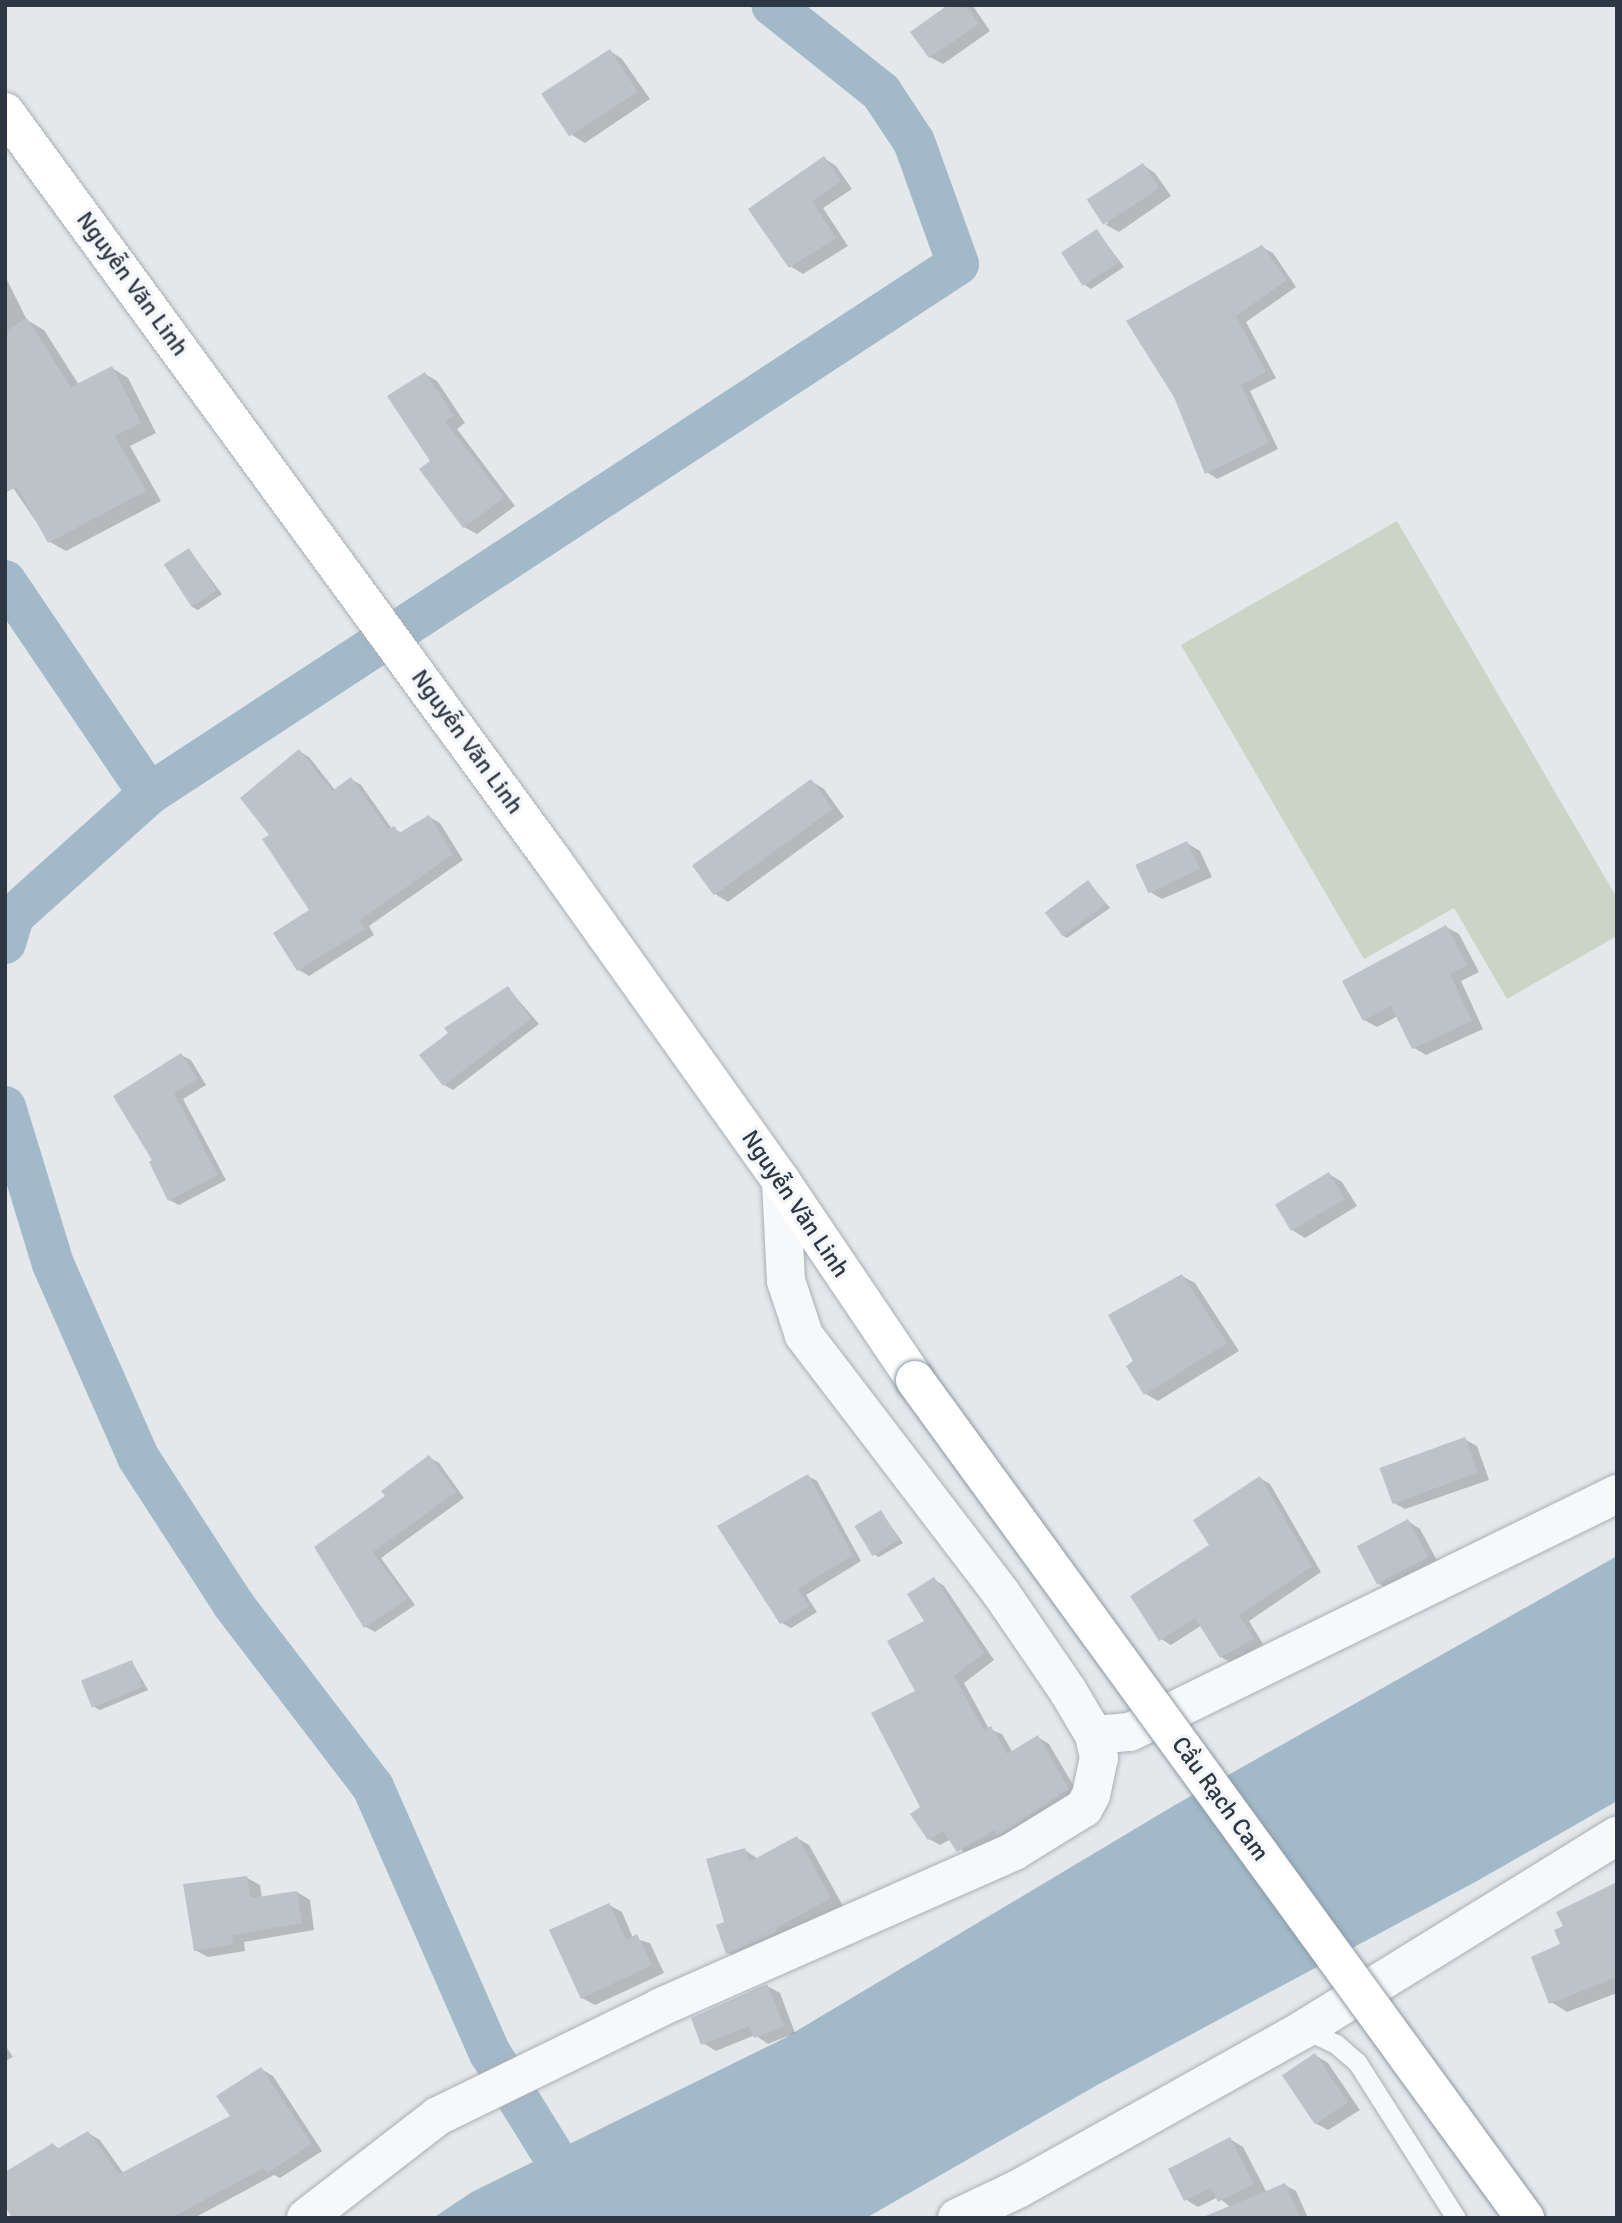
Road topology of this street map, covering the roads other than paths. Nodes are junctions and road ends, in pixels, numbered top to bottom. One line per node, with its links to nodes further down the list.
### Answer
1 (5, 112): 2 (highway, Nguyễn Văn Linh)
2 (781, 1181): 3 (highway, Nguyễn Văn Linh); 5 (street)
3 (915, 1380): 11 (highway, Cầu Rạch Cam, bridge)
4 (1617, 1494): 5 (street)
5 (1094, 1735): 8 (street)
6 (1617, 1836): 7 (street)
7 (1304, 2029): 9 (street); 10 (lane)
8 (306, 2218)
9 (957, 2218)
10 (1456, 2218)
11 (1525, 2218)

